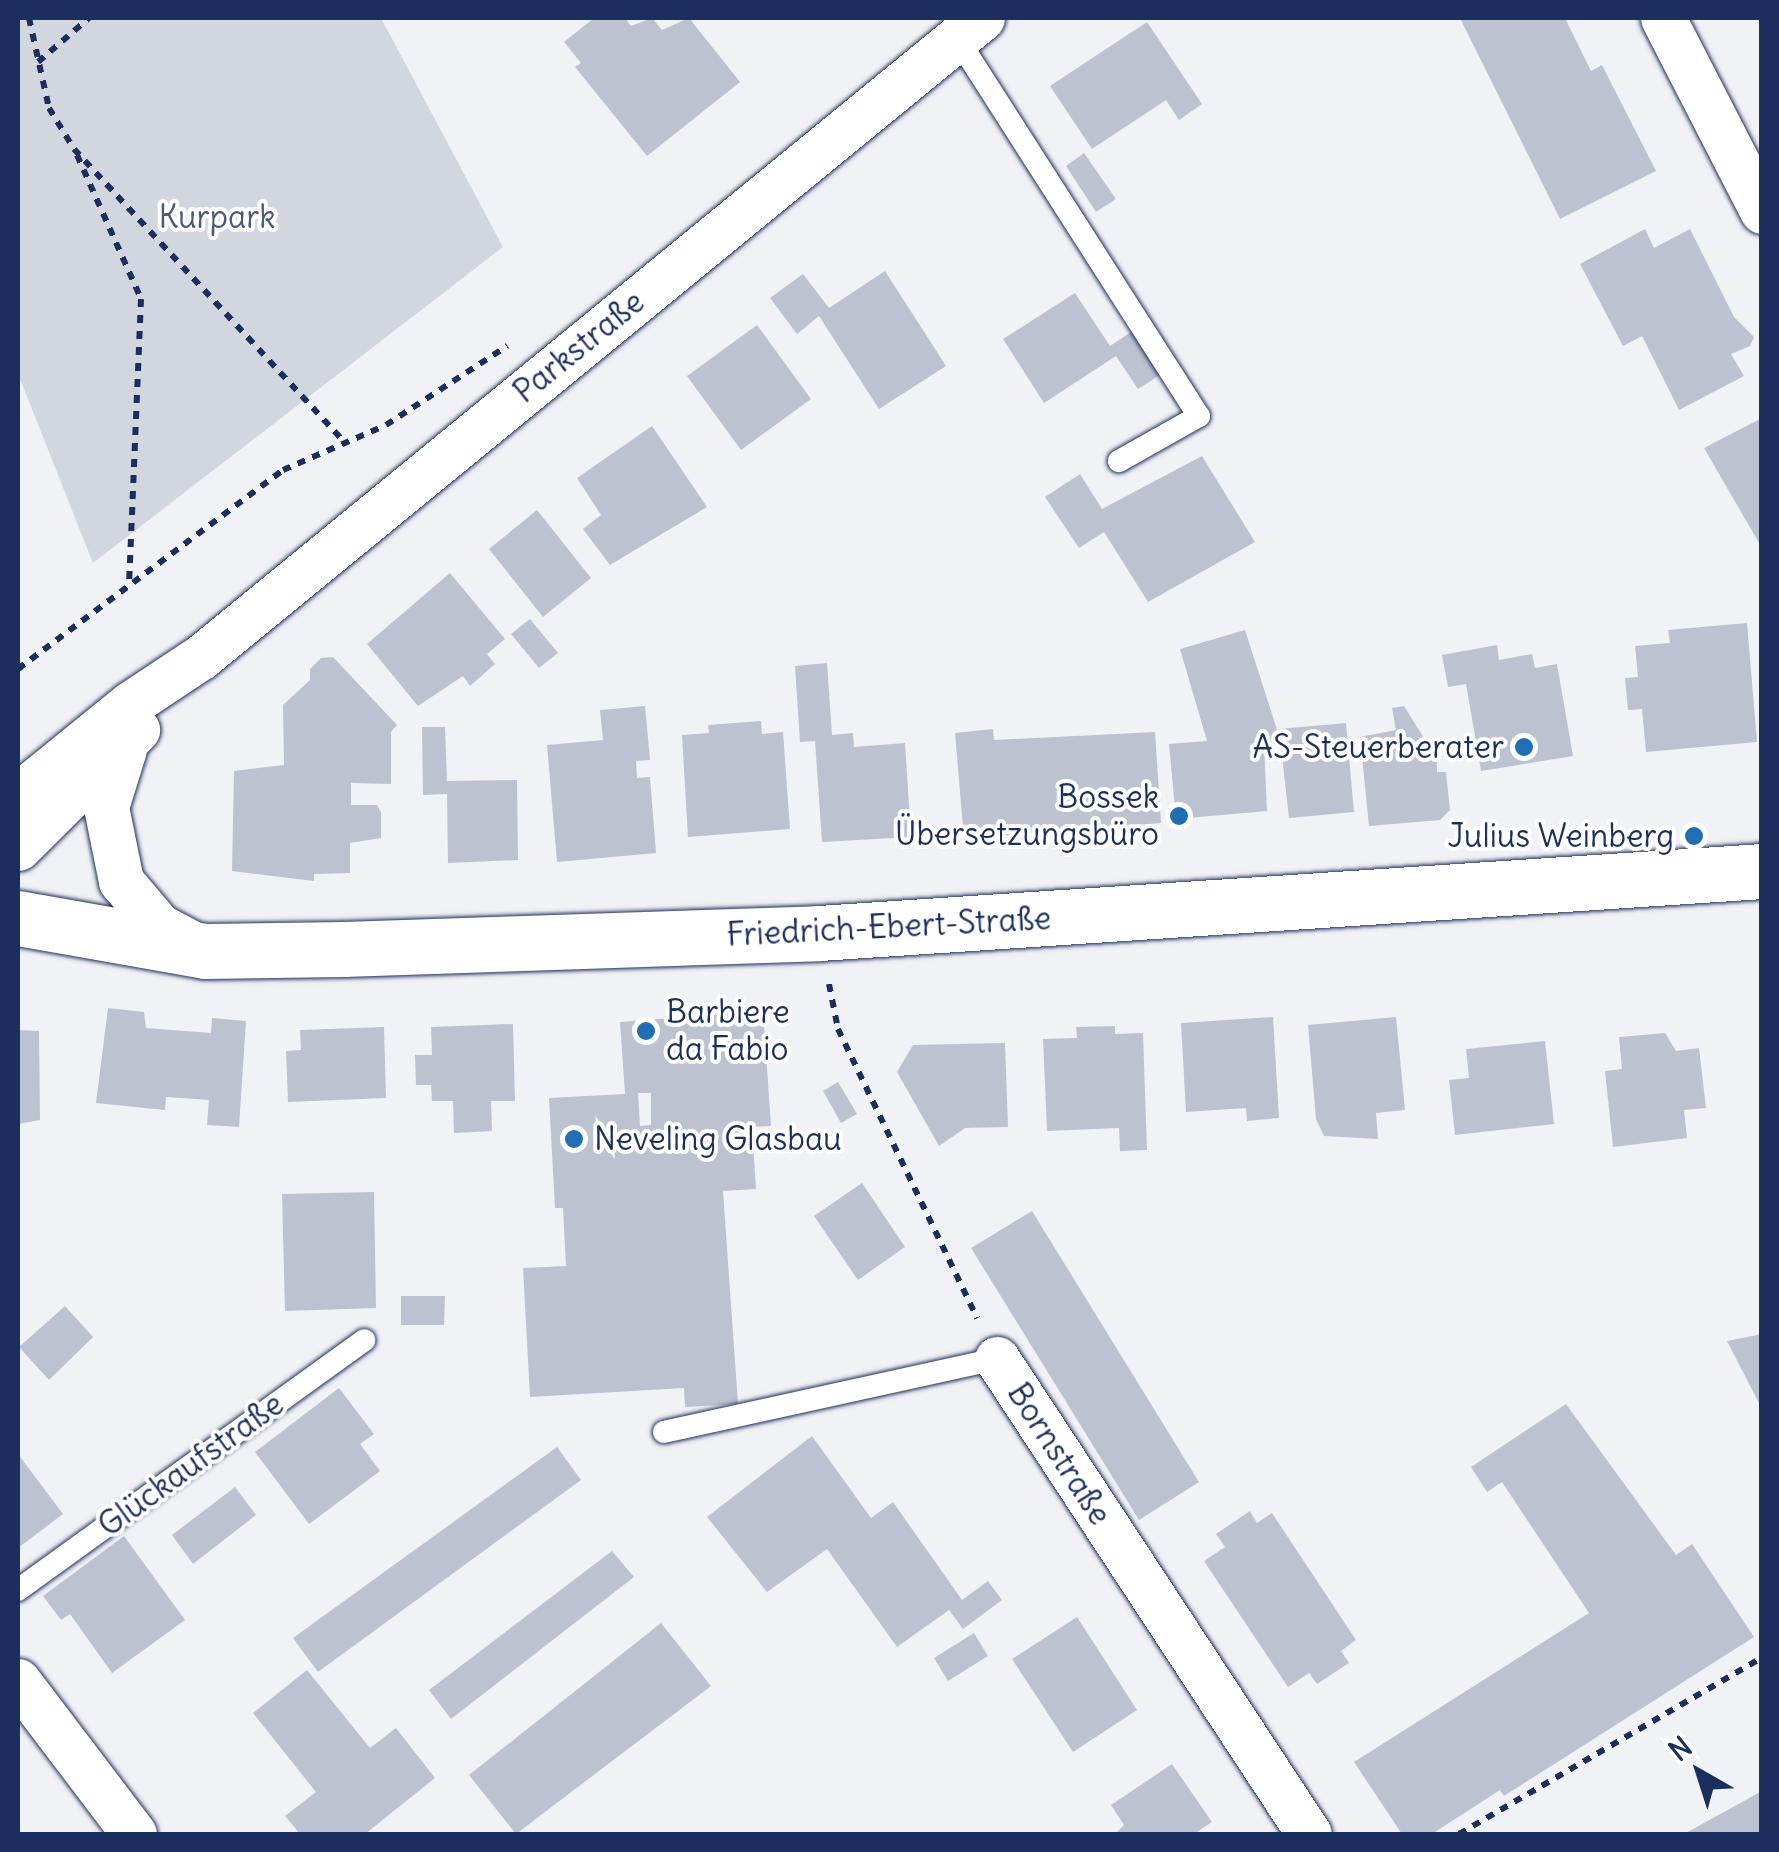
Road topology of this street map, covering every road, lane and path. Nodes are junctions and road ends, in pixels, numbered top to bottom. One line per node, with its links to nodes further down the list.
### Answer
1 (29, 18): 5 (path)
2 (89, 18): 5 (path)
3 (1663, 18): 7 (street)
4 (970, 28): 8 (street, Parkstraße); 10 (lane, Parkstraße)
5 (37, 63): 6 (path)
6 (74, 150): 9 (path); 11 (path)
7 (1762, 212)
8 (538, 380): 9 (path); 12 (street, Parkstraße)
9 (343, 442): 11 (path)
10 (1119, 462)
11 (129, 586): 13 (path)
12 (201, 657): 14 (street, Parkstraße); 15 (street, Parkstraße)
13 (18, 670)
14 (126, 744): 16 (street, Parkstraße); 20 (street, Parkstraße)
15 (18, 796)
16 (18, 848)
17 (1762, 872): 19 (main road, Friedrich-Ebert-Straße)
18 (18, 918): 20 (main road, Friedrich-Ebert-Straße)
19 (819, 933): 20 (main road, Friedrich-Ebert-Straße); 22 (path)
20 (205, 950)
21 (364, 1340): 24 (lane, Glückaufstraße)
22 (997, 1359): 23 (lane, Bornstraße); 28 (street, Bornstraße)
23 (664, 1432)
24 (18, 1590)
25 (1762, 1658): 29 (path)
26 (18, 1682): 27 (street)
27 (134, 1834)
28 (1308, 1834)
29 (1459, 1834)

